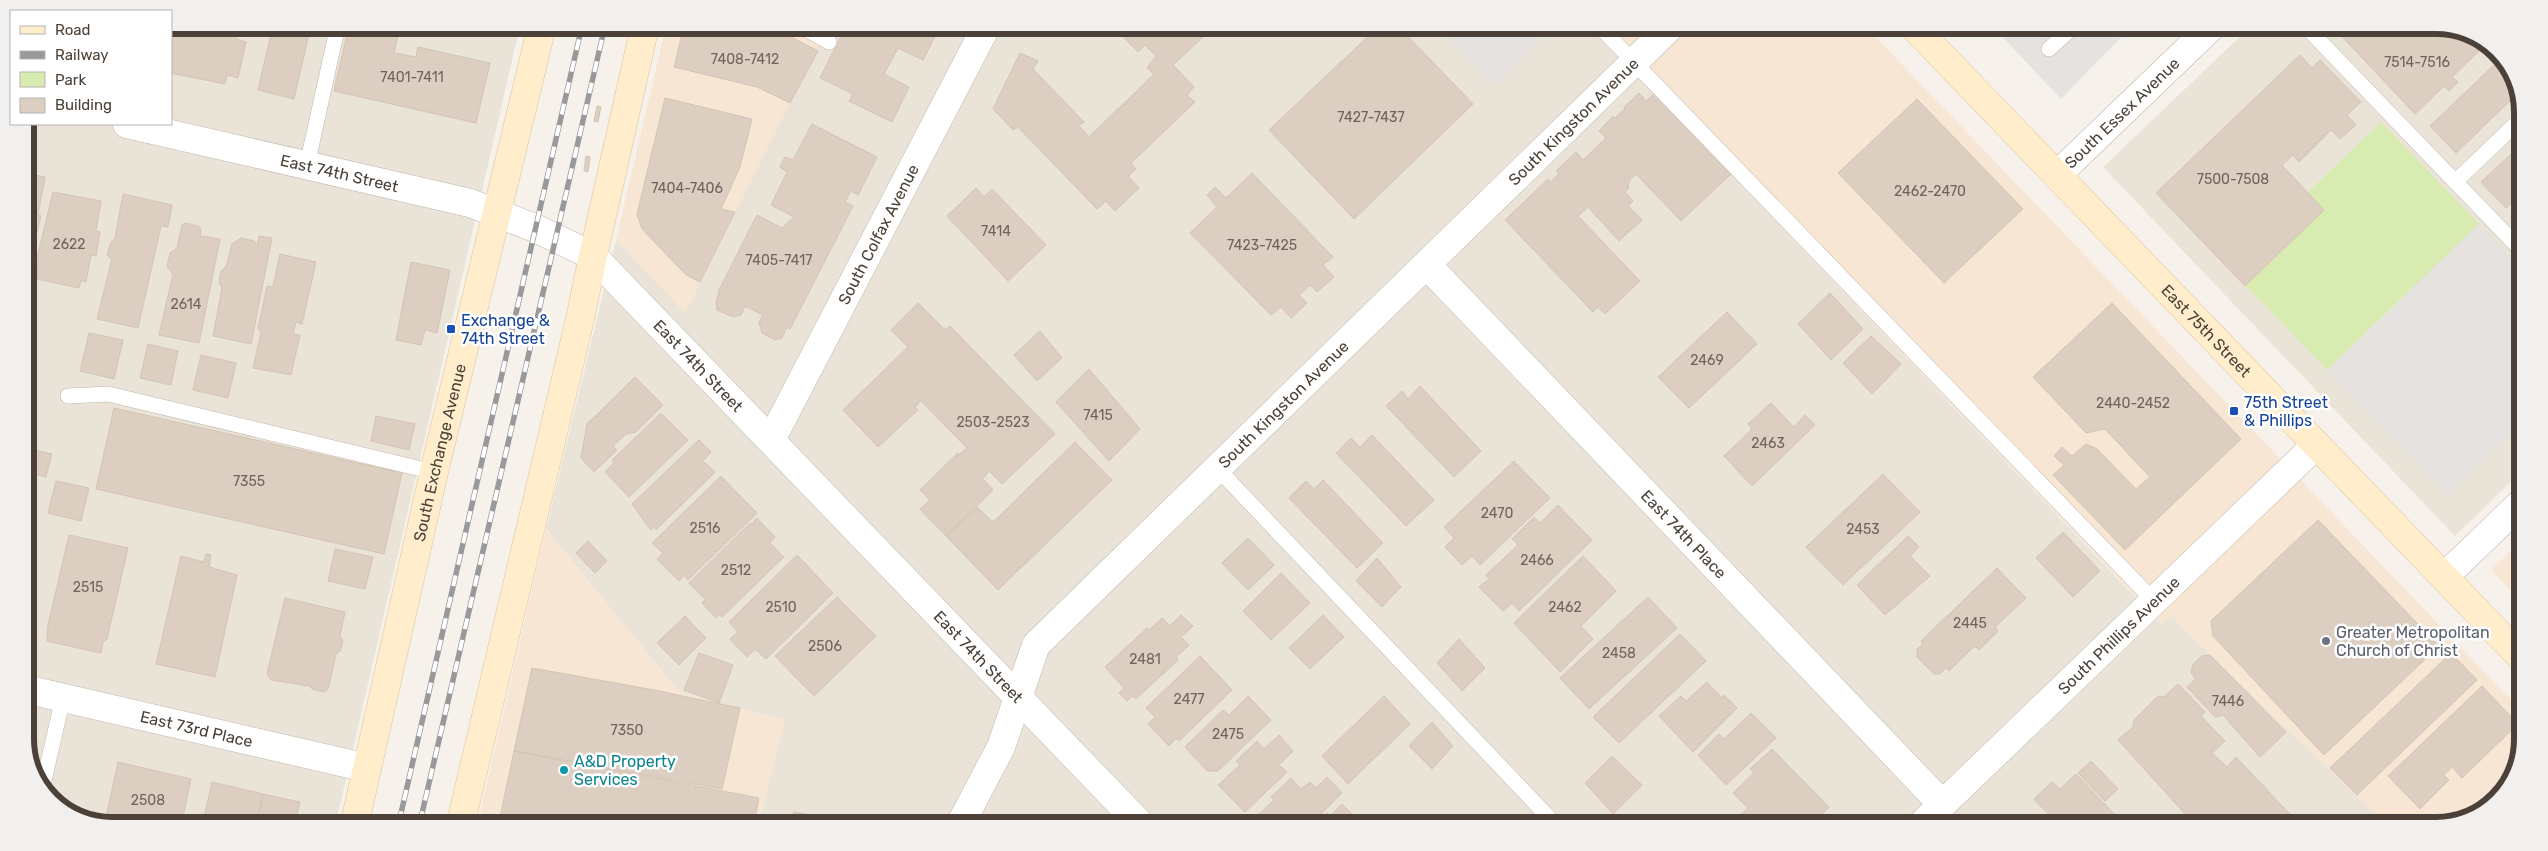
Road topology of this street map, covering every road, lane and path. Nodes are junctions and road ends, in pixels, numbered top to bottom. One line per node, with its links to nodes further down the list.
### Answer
1 (336, 34): 17 (lane)
2 (540, 34): 20 (main road, South Exchange Avenue)
3 (643, 34): 22 (main road)
4 (814, 34): 12 (lane)
5 (982, 34): 25 (street, South Colfax Avenue)
6 (1607, 34): 14 (lane)
7 (1663, 34): 14 (street, South Kingston Avenue)
8 (1920, 34): 18 (main road, East 75th Street)
9 (2066, 34): 13 (lane)
10 (2204, 34): 18 (street, South Essex Avenue)
11 (2313, 34): 19 (lane)
12 (829, 42)
13 (2049, 49)
14 (1633, 62): 23 (street, South Kingston Avenue); 31 (lane)
15 (132, 125): 17 (street, East 74th Street)
16 (2514, 126): 19 (lane)
17 (307, 165): 20 (street, East 74th Street)
18 (2057, 175): 26 (main road, East 75th Street)
19 (2455, 182): 21 (lane)
20 (498, 212): 22 (street, East 74th Street); 28 (main road, South Exchange Avenue)
21 (2514, 244)
22 (593, 256): 25 (street, East 74th Street); 40 (main road)
23 (1427, 265): 27 (street, South Kingston Avenue); 38 (street, East 74th Place)
24 (68, 396): 28 (lane)
25 (771, 440): 34 (street, East 74th Street)
26 (2316, 445): 30 (main road, East 75th Street); 31 (street, South Phillips Avenue)
27 (1217, 468): 34 (street, South Kingston Avenue); 43 (lane)
28 (434, 472): 36 (main road, South Exchange Avenue)
29 (2514, 510): 30 (street)
30 (2444, 577): 32 (main road, East 75th Street)
31 (2154, 601): 38 (street, South Phillips Avenue)
32 (2514, 650)
33 (34, 691): 35 (street, East 73rd Place)
34 (1018, 697): 41 (street, South Kingston Avenue); 42 (street, East 74th Street)
35 (63, 698): 36 (street, East 73rd Place); 37 (lane)
36 (367, 768): 39 (main road, South Exchange Avenue)
37 (44, 779)
38 (1942, 804): 44 (street, South Phillips Avenue)
39 (356, 817)
40 (463, 817)
41 (965, 817)
42 (1132, 817)
43 (1548, 817)
44 (1928, 817)

